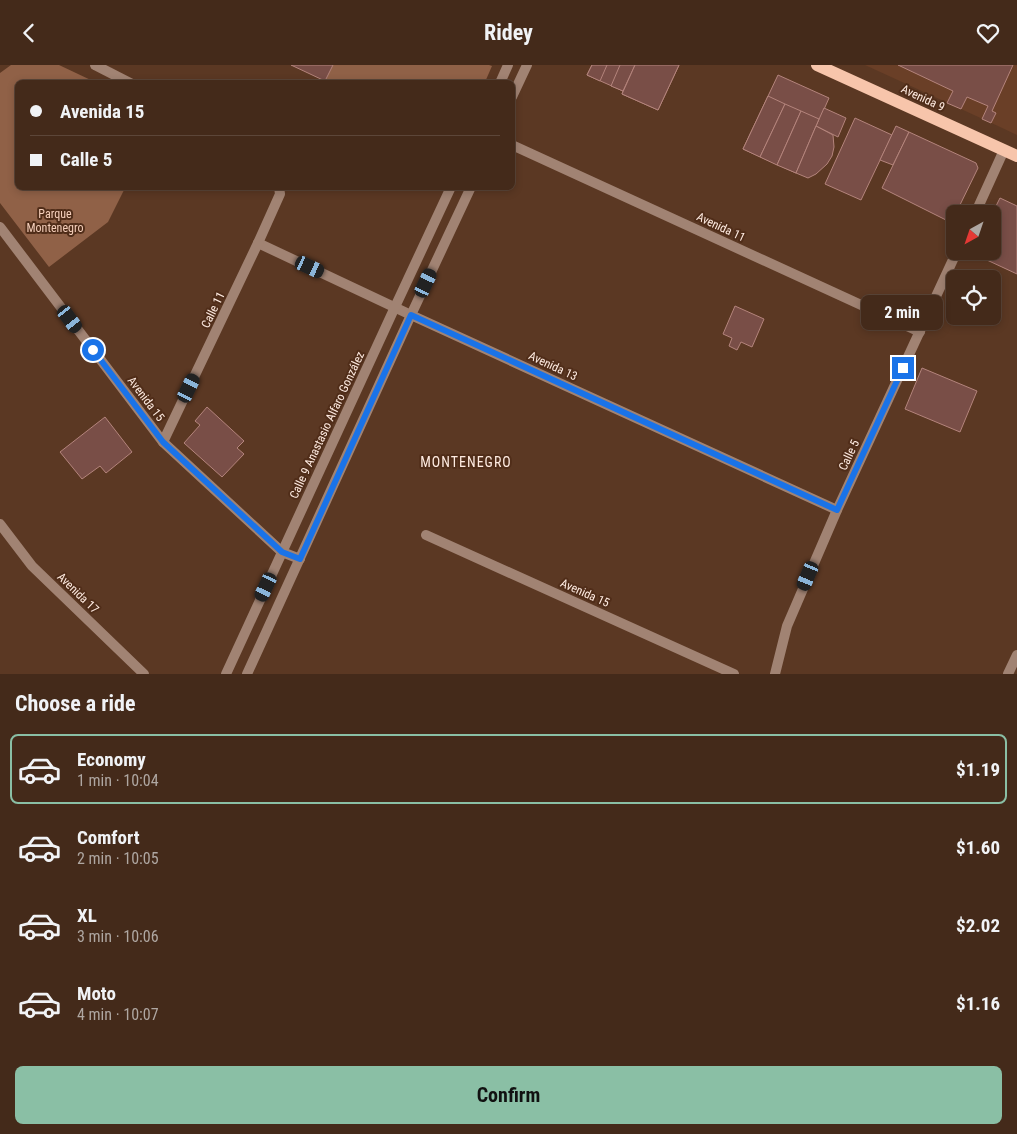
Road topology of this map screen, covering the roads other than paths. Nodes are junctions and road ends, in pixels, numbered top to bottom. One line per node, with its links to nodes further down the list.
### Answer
1 (95, 65): 5 (street)
2 (508, 65): 6 (street)
3 (527, 65): 7 (street)
4 (817, 65): 9 (main road, Avenida 9)
5 (124, 80)
6 (501, 80)
7 (515, 91)
8 (515, 146): 20 (street, Avenida 11)
9 (1004, 150): 10 (main road, Avenida 9); 14 (street)
10 (1017, 156)
11 (279, 190): 16 (street, Calle 11)
12 (450, 190): 18 (street, Calle 9 Anastasio Alfaro González)
13 (470, 190): 19 (street)
14 (979, 205)
15 (0, 227): 21 (street, Avenida 15)
16 (258, 243): 18 (street, Avenida 13); 21 (street, Calle 11)
17 (953, 260): 20 (street, Calle 5)
18 (395, 307): 19 (street, Avenida 13); 25 (street, Calle 9 Anastasio Alfaro González)
19 (411, 315): 22 (street, Avenida 13); 26 (street)
20 (920, 332): 22 (street, Calle 5)
21 (163, 442): 25 (street, Avenida 15)
22 (837, 510): 32 (street, Calle 5)
23 (0, 524): 28 (street, Avenida 17)
24 (426, 535): 31 (street, Avenida 15)
25 (282, 552): 26 (street, Avenida 15); 29 (street, Calle 9 Anastasio Alfaro González)
26 (300, 559): 30 (street)
27 (1017, 655): 33 (street)
28 (144, 674)
29 (226, 674)
30 (246, 674)
31 (734, 674)
32 (775, 674)
33 (1008, 674)

